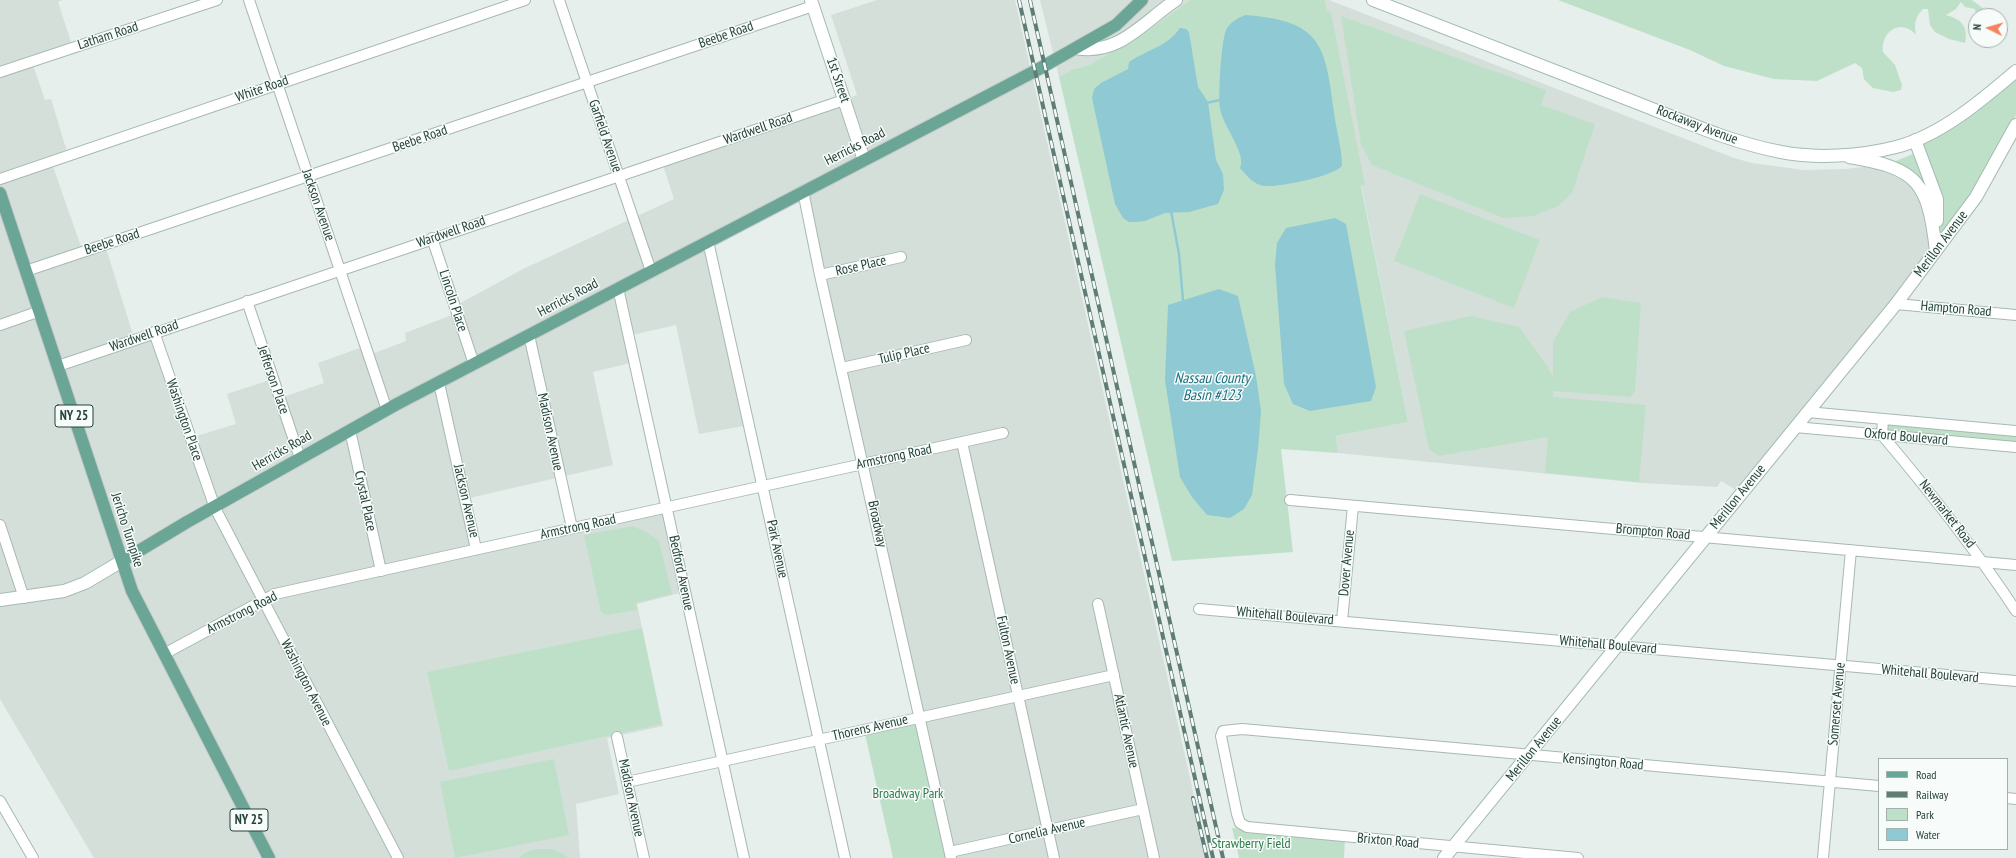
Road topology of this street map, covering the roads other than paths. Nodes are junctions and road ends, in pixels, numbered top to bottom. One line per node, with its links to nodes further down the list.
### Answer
1 (217, 0): 11 (street, Latham Road)
2 (249, 0): 13 (street, Jackson Avenue)
3 (525, 0): 13 (street, White Road)
4 (559, 0): 12 (street, Garfield Avenue)
5 (1142, 0): 9 (main road, Herricks Road)
6 (1176, 0): 9 (street)
7 (1373, 0): 17 (street, Rockaway Avenue)
8 (812, 3): 12 (street, Beebe Road); 14 (street, 1st Street)
9 (1076, 48): 18 (main road, Herricks Road)
10 (2016, 71): 16 (street, Rockaway Avenue)
11 (0, 72)
12 (587, 82): 19 (street, Garfield Avenue); 20 (street, Beebe Road)
13 (277, 84): 20 (street, Jackson Avenue); 21 (street, White Road)
14 (844, 100): 18 (street, 1st Street); 19 (street, Wardwell Road)
15 (2016, 125): 27 (street, Merillon Avenue)
16 (1915, 140): 17 (street, Rockaway Avenue); 27 (street)
17 (1836, 155): 27 (street)
18 (864, 160): 22 (main road, Herricks Road)
19 (618, 175): 25 (street, Wardwell Road); 31 (street, Garfield Avenue)
20 (308, 177): 29 (street, Jackson Avenue); 30 (street, Beebe Road)
21 (0, 179)
22 (803, 191): 26 (main road, Herricks Road); 32 (street, Broadway)
23 (0, 193): 24 (main road, Jericho Turnpike / NY 25)
24 (4, 220): 30 (main road, Jericho Turnpike / NY 25)
25 (432, 238): 29 (street, Wardwell Road); 42 (street, Lincoln Place)
26 (708, 241): 31 (main road, Herricks Road); 58 (street, Park Avenue)
27 (1936, 251): 35 (street, Merillon Avenue)
28 (901, 257): 32 (street, Rose Place)
29 (339, 269): 34 (street, Wardwell Road); 46 (street, Jackson Avenue)
30 (26, 271): 36 (main road, Jericho Turnpike / NY 25)
31 (651, 271): 33 (main road, Herricks Road)
32 (820, 275): 44 (street, Broadway)
33 (618, 288): 40 (main road, Herricks Road); 61 (street, Bedford Avenue)
34 (247, 301): 39 (street, Wardwell Road); 56 (street, Jefferson Place)
35 (1896, 304): 37 (street, Hampton Road); 47 (street, Merillon Avenue)
36 (40, 311): 38 (street); 43 (main road, Jericho Turnpike / NY 25)
37 (2016, 315)
38 (0, 325)
39 (154, 332): 43 (street, Wardwell Road); 62 (street, Washington Place)
40 (529, 335): 42 (main road, Herricks Road); 64 (street, Madison Avenue)
41 (966, 340): 44 (street, Tulip Place)
42 (474, 364): 45 (main road, Herricks Road)
43 (58, 366): 68 (main road, Jericho Turnpike / NY 25)
44 (842, 368): 57 (street, Broadway)
45 (439, 383): 46 (main road, Herricks Road); 66 (street, Jackson Avenue)
46 (387, 410): 50 (main road, Herricks Road)
47 (1807, 412): 48 (street, Oxford Boulevard); 49 (street, Merillon Avenue)
48 (1883, 419): 51 (street, Oxford Boulevard); 53 (street)
49 (1795, 427): 53 (street, Oxford Boulevard); 65 (street, Merillon Avenue)
50 (350, 430): 56 (main road, Herricks Road); 71 (street, Crystal Place)
51 (2012, 431): 55 (street)
52 (1003, 433): 54 (street, Armstrong Road)
53 (1882, 435): 55 (street, Oxford Boulevard); 69 (street, Newmarket Road)
54 (962, 442): 57 (street, Armstrong Road); 84 (street, Fulton Avenue)
55 (2011, 446)
56 (300, 458): 62 (main road, Herricks Road)
57 (864, 463): 58 (street, Armstrong Road); 85 (street, Broadway)
58 (763, 486): 61 (street, Armstrong Road); 88 (street, Park Avenue)
59 (1290, 500): 60 (street, Brompton Road)
60 (1353, 506): 65 (street, Brompton Road); 78 (street, Dover Avenue)
61 (667, 507): 64 (street, Armstrong Road); 90 (street, Bedford Avenue)
62 (214, 508): 68 (main road, Herricks Road); 74 (street, Washington Avenue)
63 (0, 525): 72 (street)
64 (572, 528): 66 (street, Armstrong Road)
65 (1706, 537): 67 (street, Brompton Road); 79 (street, Merillon Avenue)
66 (476, 549): 71 (street, Armstrong Road)
67 (1851, 550): 69 (street, Brompton Road); 81 (street, Somerset Avenue)
68 (122, 561): 72 (street, Herricks Road); 80 (main road, Jericho Turnpike / NY 25)
69 (1984, 563): 70 (street, Brompton Road); 77 (street, Newmarket Road)
70 (2016, 565)
71 (381, 571): 74 (street, Armstrong Road)
72 (24, 598): 73 (street, Herricks Road)
73 (0, 600)
74 (263, 600): 80 (street, Armstrong Road); 101 (street, Washington Avenue)
75 (1098, 604): 82 (street, Atlantic Avenue)
76 (1199, 609): 78 (street, Whitehall Boulevard)
77 (2016, 611)
78 (1342, 621): 79 (street, Whitehall Boulevard)
79 (1618, 646): 81 (street, Whitehall Boulevard); 89 (street, Merillon Avenue)
80 (164, 654): 100 (main road, Jericho Turnpike / NY 25)
81 (1840, 666): 83 (street, Whitehall Boulevard); 92 (street, Somerset Avenue)
82 (1114, 675): 84 (street, Thorens Avenue); 95 (street, Atlantic Avenue)
83 (2016, 681)
84 (1018, 696): 85 (street, Thorens Avenue); 96 (street, Fulton Avenue)
85 (920, 718): 88 (street, Thorens Avenue); 98 (street, Broadway)
86 (1256, 730): 89 (street, Kensington Road); 97 (street, Brixton Road)
87 (618, 737): 91 (street, Madison Avenue)
88 (819, 740): 90 (street, Thorens Avenue); 104 (street, Park Avenue)
89 (1529, 755): 92 (street, Kensington Road); 97 (street, Merillon Avenue)
90 (723, 761): 91 (street, Thorens Avenue); 103 (street, Bedford Avenue)
91 (627, 782): 102 (street, Madison Avenue)
92 (1830, 782): 93 (street, Kensington Road); 109 (street, Somerset Avenue)
93 (1878, 786)
94 (0, 801): 99 (street)
95 (1143, 809): 96 (street, Cornelia Avenue); 106 (street, Atlantic Avenue)
96 (1048, 830): 98 (street, Cornelia Avenue); 105 (street, Fulton Avenue)
97 (1454, 847): 107 (street, Merillon Avenue); 108 (street, Brixton Road)
98 (951, 855)
99 (33, 858)
100 (269, 858)
101 (398, 858)
102 (644, 858)
103 (744, 858)
104 (845, 858)
105 (1054, 858)
106 (1154, 858)
107 (1444, 858)
108 (1578, 858)
109 (1823, 858)

